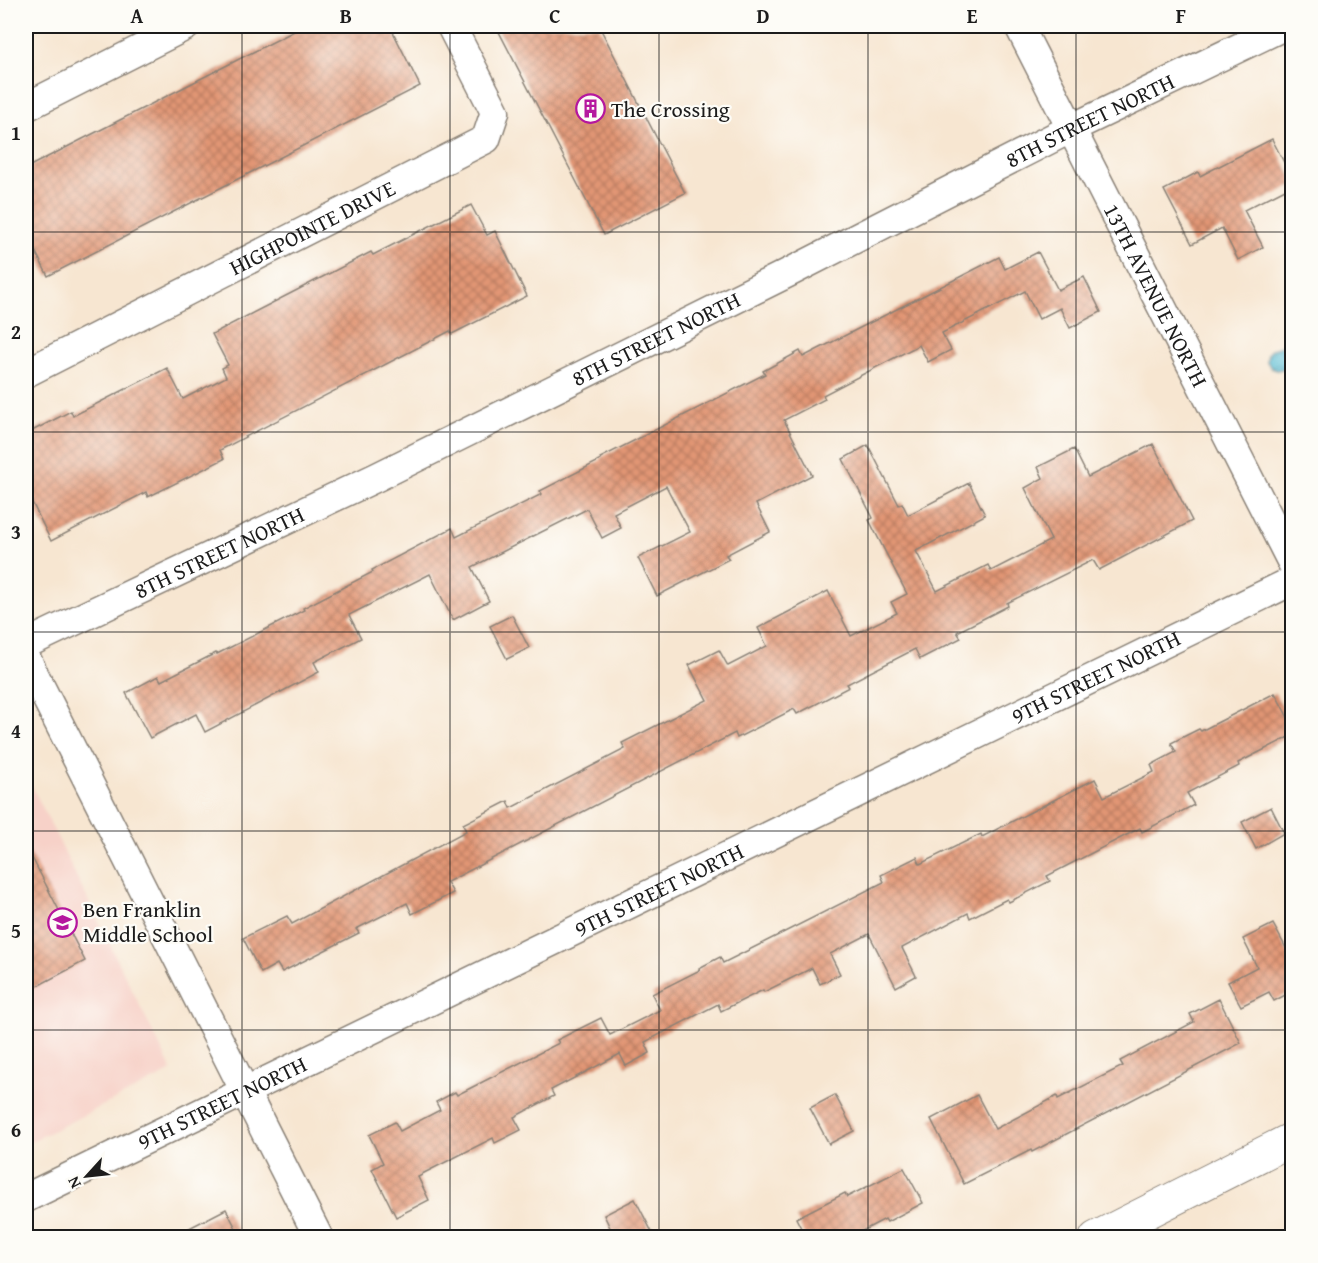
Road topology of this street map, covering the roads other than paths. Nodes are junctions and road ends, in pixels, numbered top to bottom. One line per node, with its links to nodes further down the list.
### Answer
1 (186, 26): 5 (street)
2 (451, 26): 7 (street, HIGHPOINTE DRIVE)
3 (1019, 26): 6 (street, 13TH AVENUE NORTH)
4 (1284, 26): 6 (street, 8TH STREET NORTH)
5 (26, 107)
6 (1071, 128): 8 (street, 13TH AVENUE NORTH); 10 (street, 8TH STREET NORTH)
7 (26, 373)
8 (1293, 563)
9 (1293, 581): 12 (street, 9TH STREET NORTH)
10 (26, 644)
11 (26, 658): 12 (street)
12 (245, 1090): 14 (street, 9TH STREET NORTH); 15 (street)
13 (1293, 1139): 16 (main road)
14 (26, 1198)
15 (319, 1238)
16 (1096, 1238)

